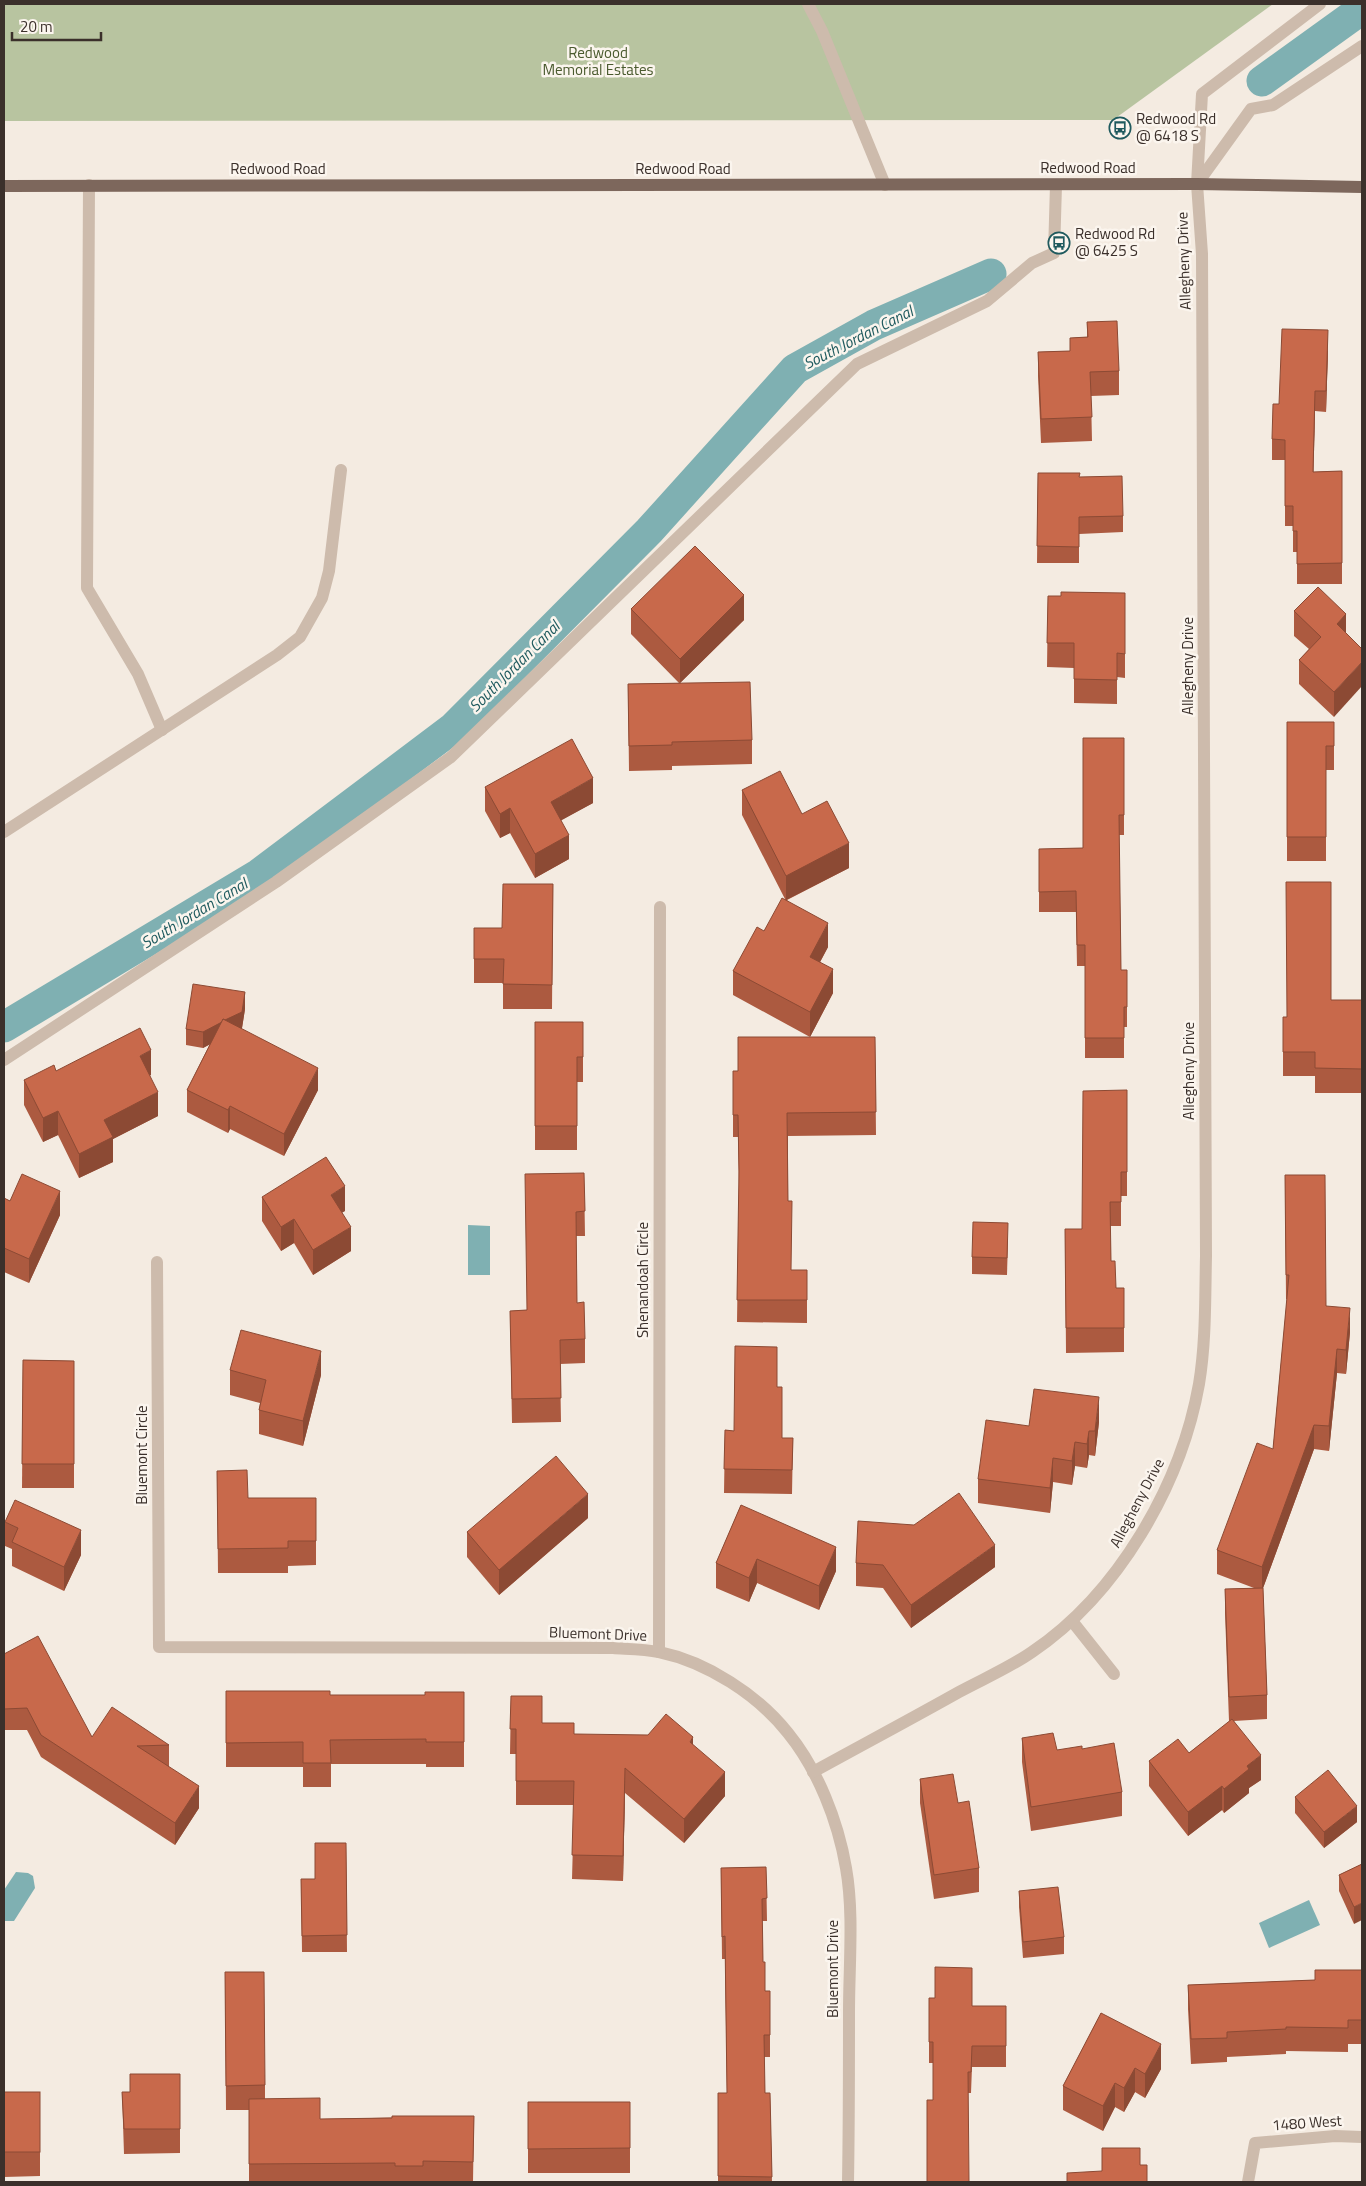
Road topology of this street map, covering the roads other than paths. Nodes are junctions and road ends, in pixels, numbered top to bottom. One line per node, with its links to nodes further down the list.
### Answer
1 (808, 4): 6 (street)
2 (1320, 4): 4 (street, Allegheny Drive)
3 (1362, 46): 4 (street)
4 (1197, 184): 7 (main road, Redwood Road); 9 (main road, Redwood Road); 16 (street, Allegheny Drive)
5 (89, 185): 6 (main road, Redwood Road); 8 (main road, Redwood Road); 11 (street)
6 (885, 185): 7 (main road, Redwood Road)
7 (1056, 185): 14 (street)
8 (4, 186)
9 (1362, 186)
10 (341, 470): 11 (street)
11 (162, 730): 12 (street)
12 (4, 832)
13 (660, 907): 18 (street, Shenandoah Circle)
14 (4, 1060)
15 (157, 1262): 17 (street, Bluemont Circle)
16 (1072, 1621): 19 (street); 20 (street, Allegheny Drive)
17 (159, 1648): 18 (street, Bluemont Drive)
18 (659, 1652): 20 (street, Bluemont Drive)
19 (1114, 1674)
20 (814, 1772): 22 (street, Bluemont Drive)
21 (1362, 2137): 23 (street, 1480 West)
22 (848, 2182)
23 (1248, 2182)

